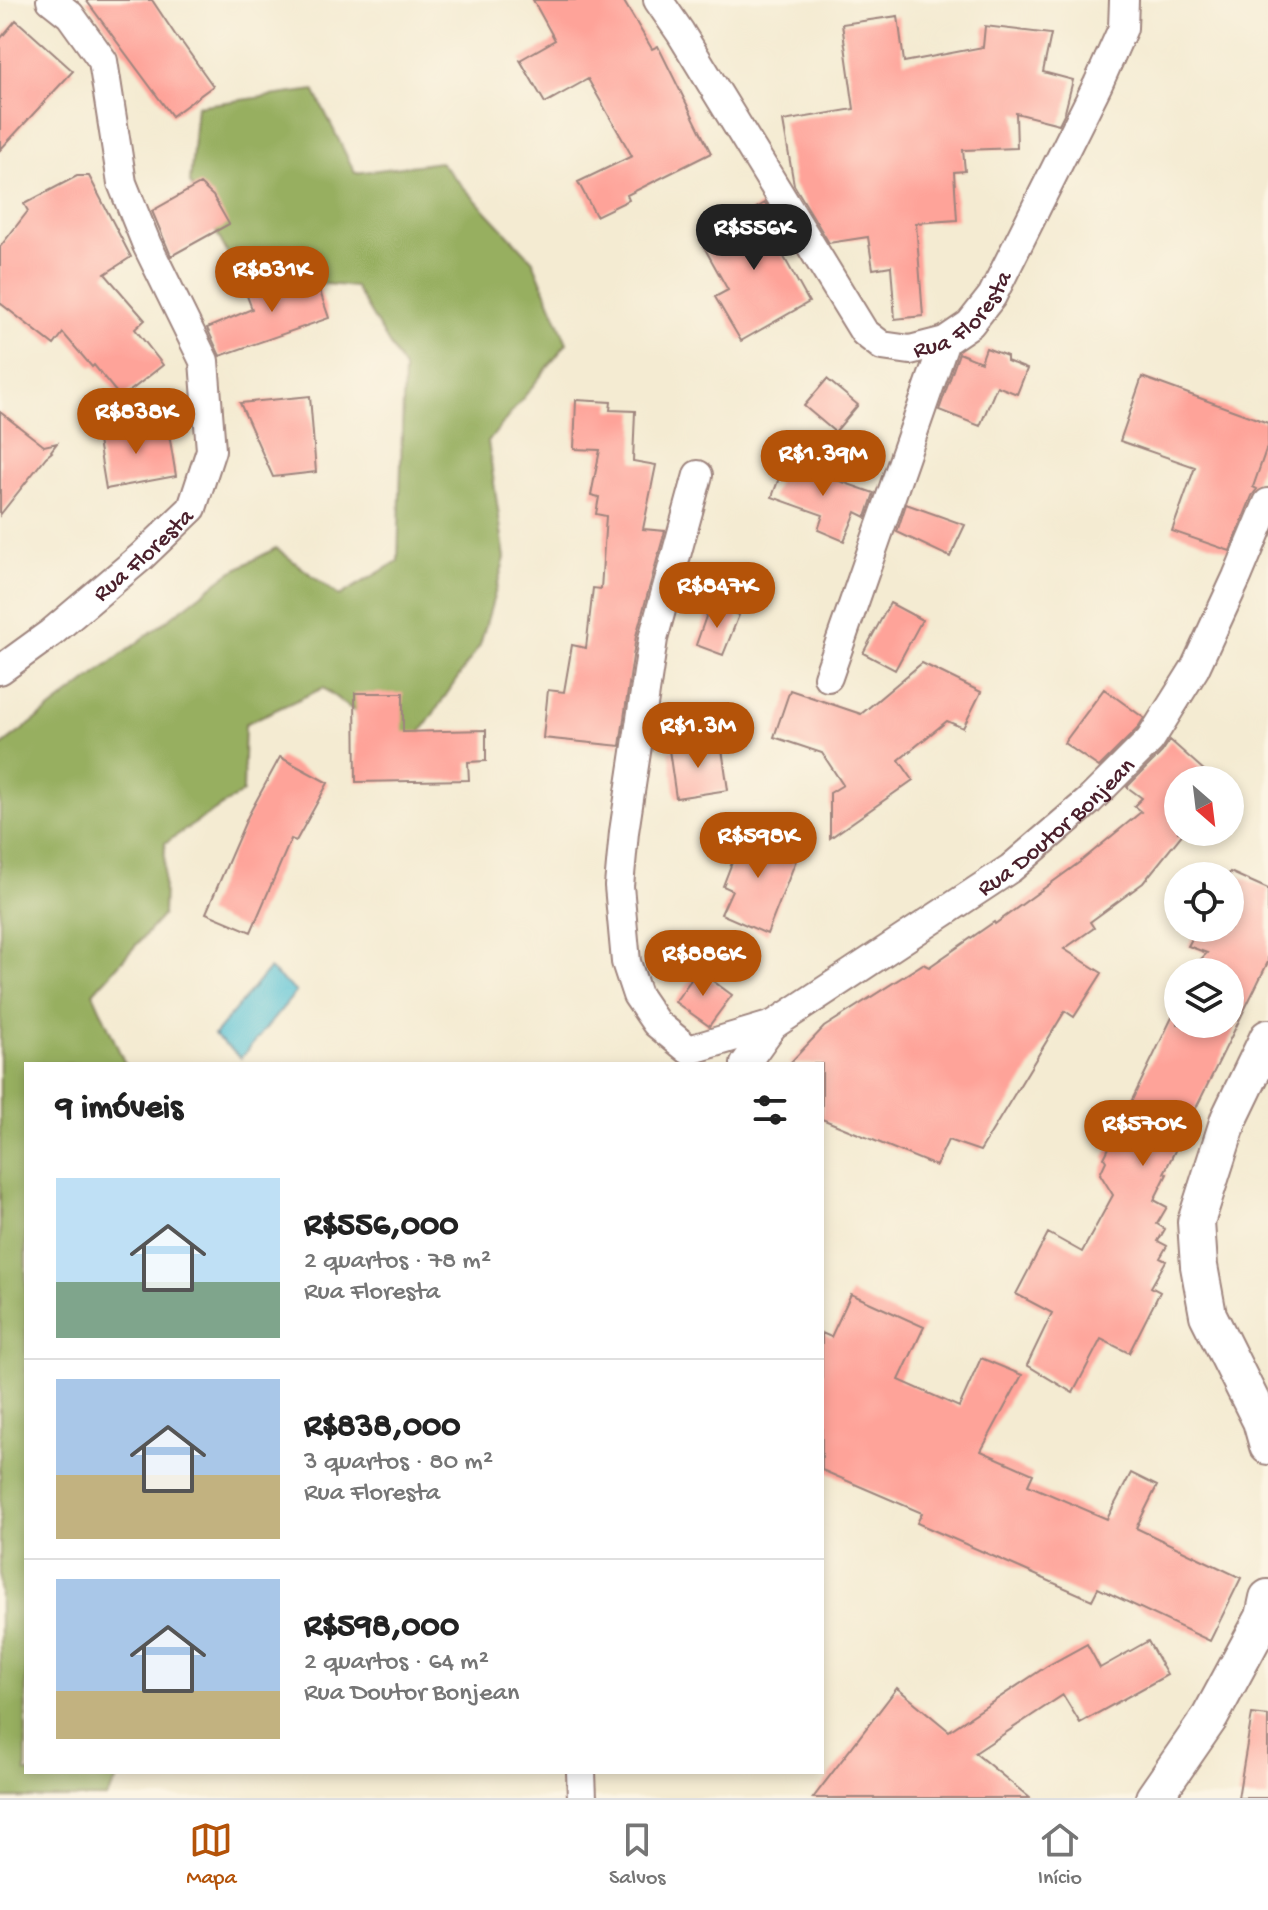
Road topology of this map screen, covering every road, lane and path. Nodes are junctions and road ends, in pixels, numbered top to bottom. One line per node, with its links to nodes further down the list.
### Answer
1 (51, 0): 7 (street, Rua Floresta)
2 (658, 0): 4 (street, Rua Floresta)
3 (1124, 0): 4 (street, Rua Floresta)
4 (945, 341): 8 (street)
5 (698, 475): 9 (street)
6 (1268, 503): 9 (street, Rua Doutor Bonjean)
7 (0, 670)
8 (828, 677)
9 (773, 1025): 11 (street, Rua Doutor Bonjean)
10 (1268, 1038): 12 (street)
11 (746, 1062)
12 (1268, 1446)
13 (1268, 1598): 16 (street)
14 (581, 1774): 15 (street)
15 (582, 1798)
16 (1154, 1798)

